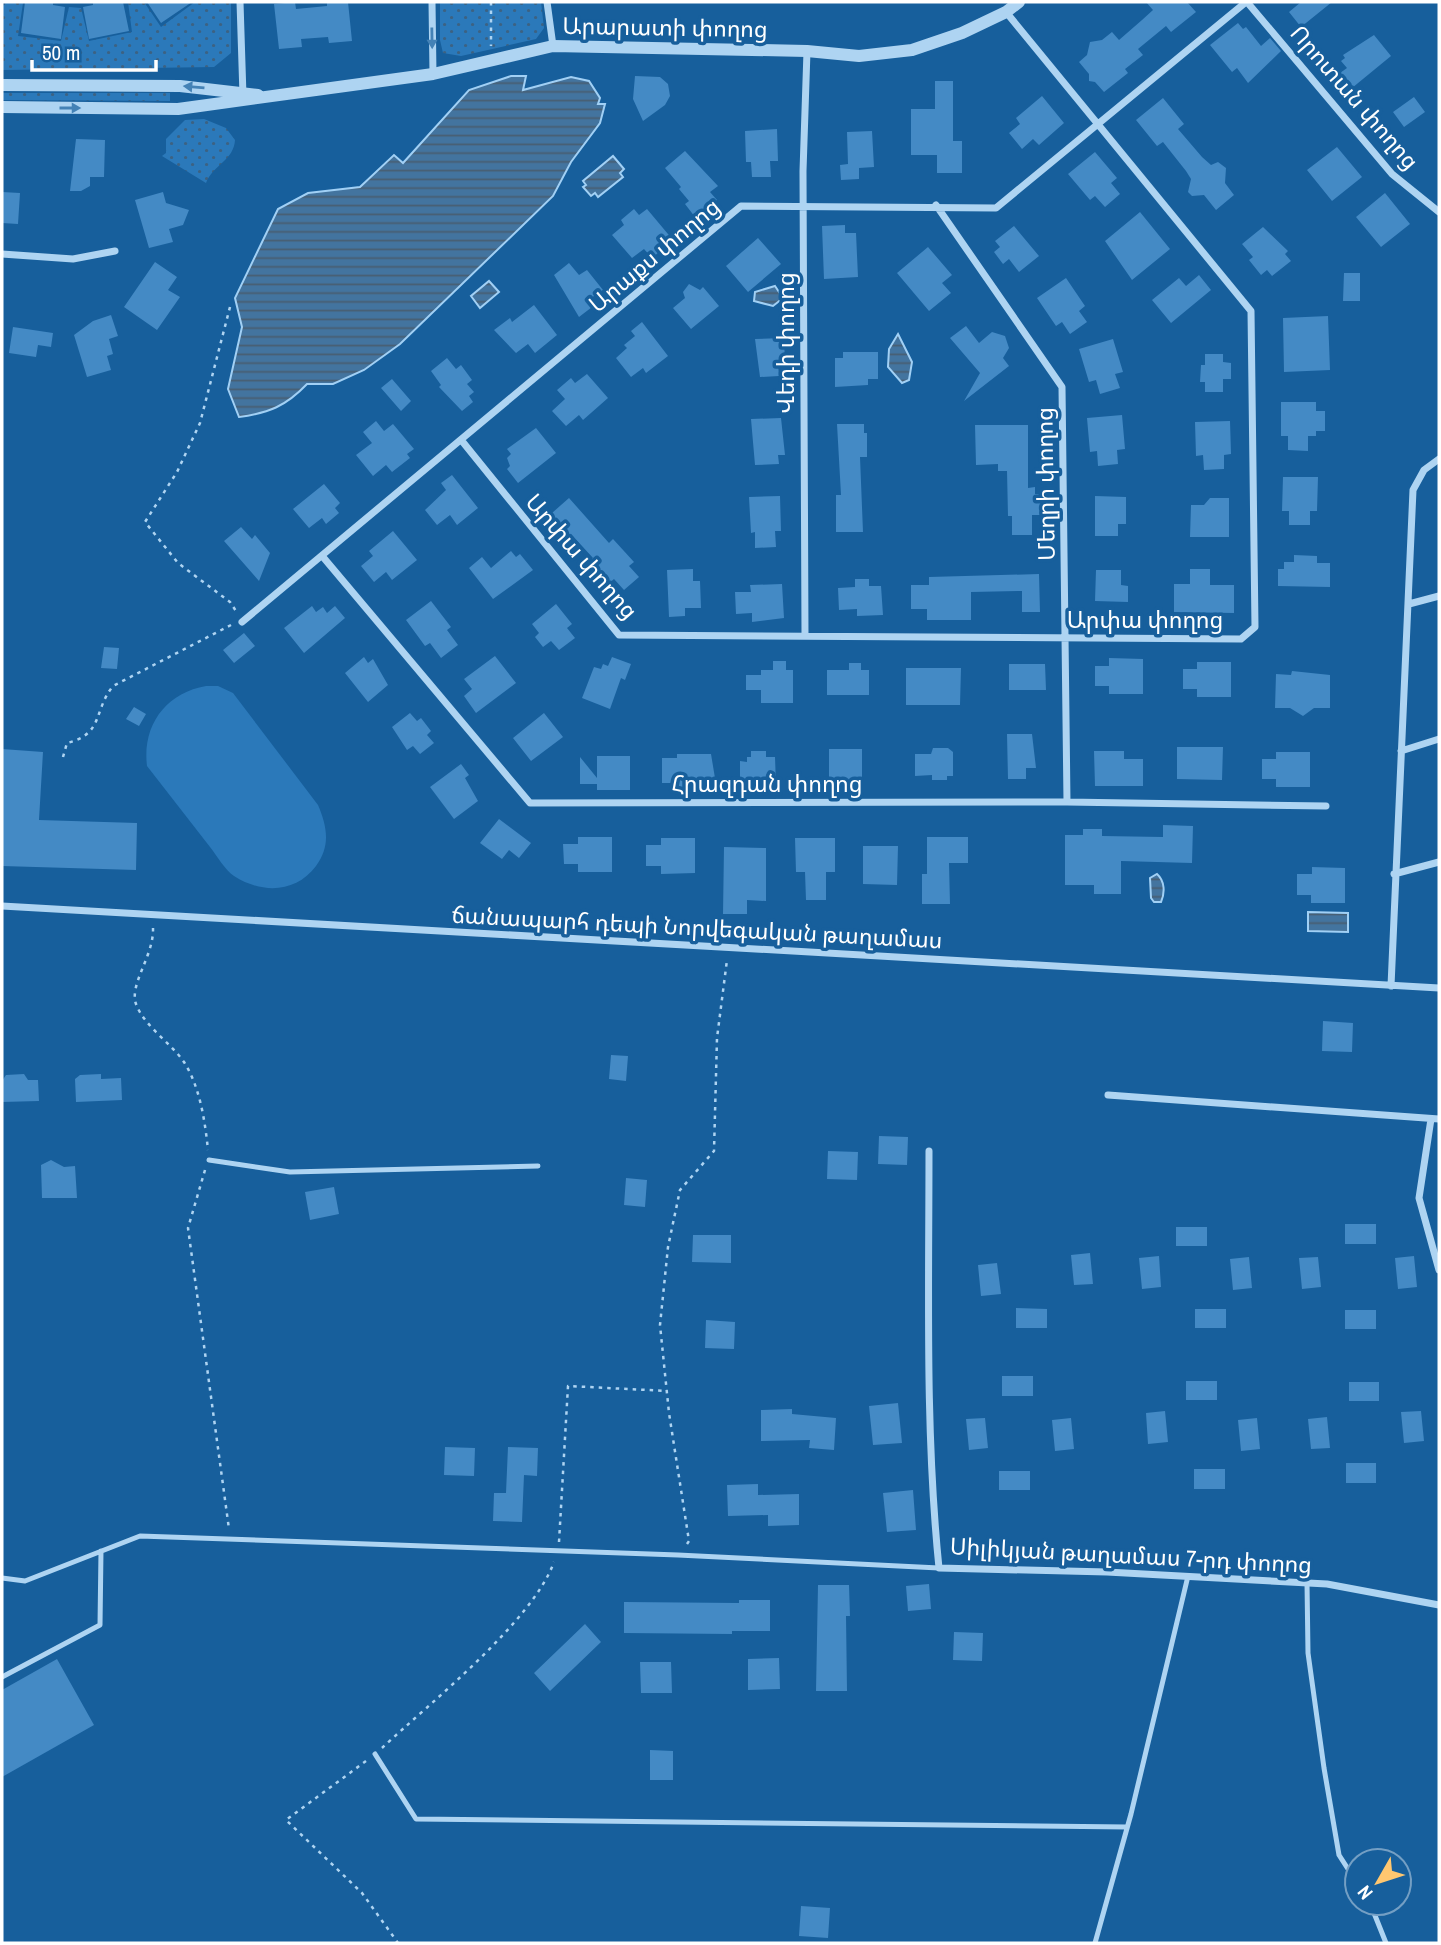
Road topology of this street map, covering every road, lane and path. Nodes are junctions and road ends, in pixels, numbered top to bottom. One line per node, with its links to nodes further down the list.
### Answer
1 (240, 2): 13 (street)
2 (432, 2): 11 (street, one-way to 11)
3 (491, 2): 10 (path)
4 (547, 2): 8 (street)
5 (1018, 2): 7 (street, Արարատի փողոց)
6 (1247, 2): 15 (street, Արաքս փողոց); 18 (street, Որոտան փողոց)
7 (1006, 12): 9 (street, Արարատի փողոց); 15 (street, Արփա փողոց)
8 (553, 46): 9 (street, Արարատի փողոց); 10 (street, Արարատի փողոց)
9 (807, 51): 16 (street, Վեդի փողոց)
10 (492, 60): 11 (street, Արարատի փողոց)
11 (433, 74): 13 (street, Արարատի փողոց)
12 (2, 85): 13 (street, Արարատի փողոց, one-way to 12)
13 (244, 96): 14 (street, Արարատի փողոց, one-way to 13)
14 (2, 107)
15 (1101, 124): 17 (street, Արաքս փողոց); 29 (street, Արփա փողոց)
16 (804, 204): 17 (street, Արաքս փողոց); 22 (street, Արաքս փողոց); 28 (street, Վեդի փողոց)
17 (936, 205): 29 (street, Մեղրի փողոց)
18 (1439, 212)
19 (115, 251): 20 (street)
20 (2, 254)
21 (230, 307): 27 (path)
22 (462, 441): 24 (street, Արաքս փողոց); 28 (street, Արփա փողոց)
23 (1439, 459): 26 (street)
24 (323, 557): 27 (street, Արաքս փողոց); 33 (street, Հրազդան փողոց)
25 (1439, 596): 26 (street)
26 (1409, 604): 31 (street)
27 (242, 622): 32 (path)
28 (805, 634): 29 (street, Արփա փողոց)
29 (1067, 638): 33 (street, Մեղրի փողոց)
30 (1439, 739): 31 (street)
31 (1401, 751): 36 (street)
32 (63, 757)
33 (1067, 802): 34 (street, Հրազդան փողոց)
34 (1326, 806)
35 (1439, 862): 36 (street)
36 (1394, 874): 40 (street)
37 (2, 906): 38 (street, ճանապարհ դեպի Նորվեգական թաղամաս)
38 (153, 915): 39 (street, ճանապարհ դեպի Նորվեգական թաղամաս); 45 (path)
39 (729, 948): 40 (street, ճանապարհ դեպի Նորվեգական թաղամաս); 48 (path)
40 (1391, 986): 41 (street, ճանապարհ դեպի Նորվեգական թաղամաս)
41 (1439, 988)
42 (1108, 1095): 43 (street)
43 (1435, 1119): 47 (street)
44 (929, 1151): 53 (street, Սիլիկյան թաղամաս 7-րդ փողոց)
45 (209, 1160): 46 (lane); 49 (path)
46 (538, 1166)
47 (1439, 1270)
48 (667, 1391): 51 (path); 52 (path)
49 (230, 1540): 50 (lane); 51 (lane)
50 (101, 1551): 55 (lane); 58 (lane)
51 (558, 1551): 52 (lane); 59 (path)
52 (678, 1555): 53 (lane)
53 (939, 1568): 54 (street, Սիլիկյան թաղամաս 7-րդ փողոց)
54 (1188, 1576): 56 (street, Սիլիկյան թաղամաս 7-րդ փողոց); 60 (lane)
55 (2, 1578)
56 (1307, 1583): 57 (street, Սիլիկյան թաղամաս 7-րդ փողոց); 61 (lane)
57 (1439, 1605)
58 (2, 1677)
59 (375, 1754): 60 (lane); 63 (path)
60 (1127, 1827): 64 (lane)
61 (1343, 1861)
62 (1376, 1917): 65 (lane)
63 (398, 1943)
64 (1095, 1943)
65 (1386, 1943)

